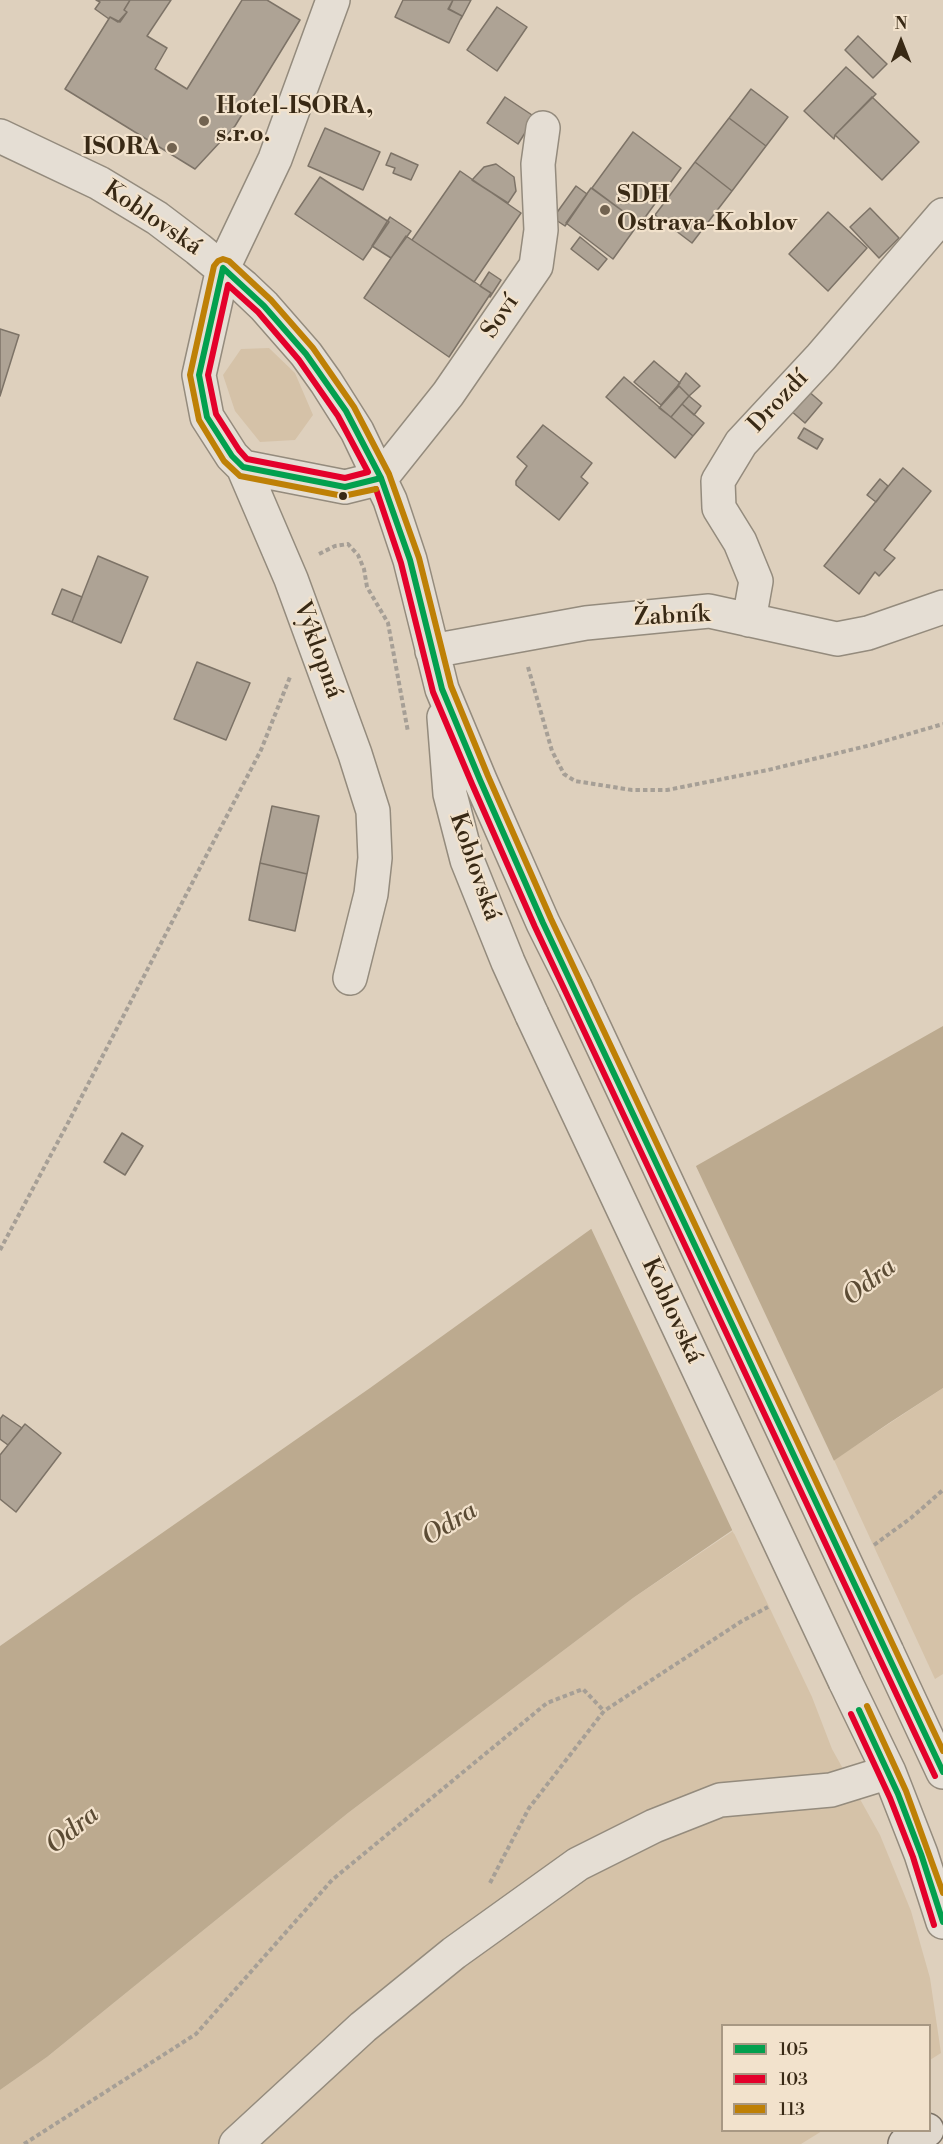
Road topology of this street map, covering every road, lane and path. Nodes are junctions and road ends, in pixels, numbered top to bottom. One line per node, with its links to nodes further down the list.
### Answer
1 (333, 0): 5 (street, Výklopná)
2 (543, 128): 7 (street, Soví)
3 (0, 136): 5 (street, Koblovská)
4 (943, 215): 13 (street, Drozdí)
5 (223, 268): 6 (street, Výklopná); 7 (street, Koblovská)
6 (243, 467): 7 (street); 11 (street, Výklopná)
7 (381, 478): 16 (street, Koblovská)
8 (347, 536): 9 (path)
9 (348, 544): 10 (path); 11 (path)
10 (364, 569)
11 (291, 579): 14 (street, Výklopná)
12 (943, 607): 13 (street, Žabník)
13 (749, 620): 15 (street, Žabník)
14 (308, 629): 19 (street, Výklopná); 20 (path)
15 (515, 635): 16 (street, Žabník); 18 (path)
16 (432, 651): 17 (street, Koblovská)
17 (442, 689): 25 (street, Koblovská, bridge); 26 (street, Koblovská, bridge)
18 (943, 724)
19 (350, 978)
20 (0, 1250)
21 (943, 1490): 22 (path)
22 (873, 1545)
23 (768, 1607): 24 (path)
24 (604, 1711): 27 (path); 30 (path)
25 (940, 1754)
26 (889, 1772): 28 (street, Koblovská); 31 (street)
27 (486, 1891)
28 (943, 1922)
29 (925, 2132): 32 (highway)
30 (24, 2144)
31 (236, 2144)
32 (905, 2144)

